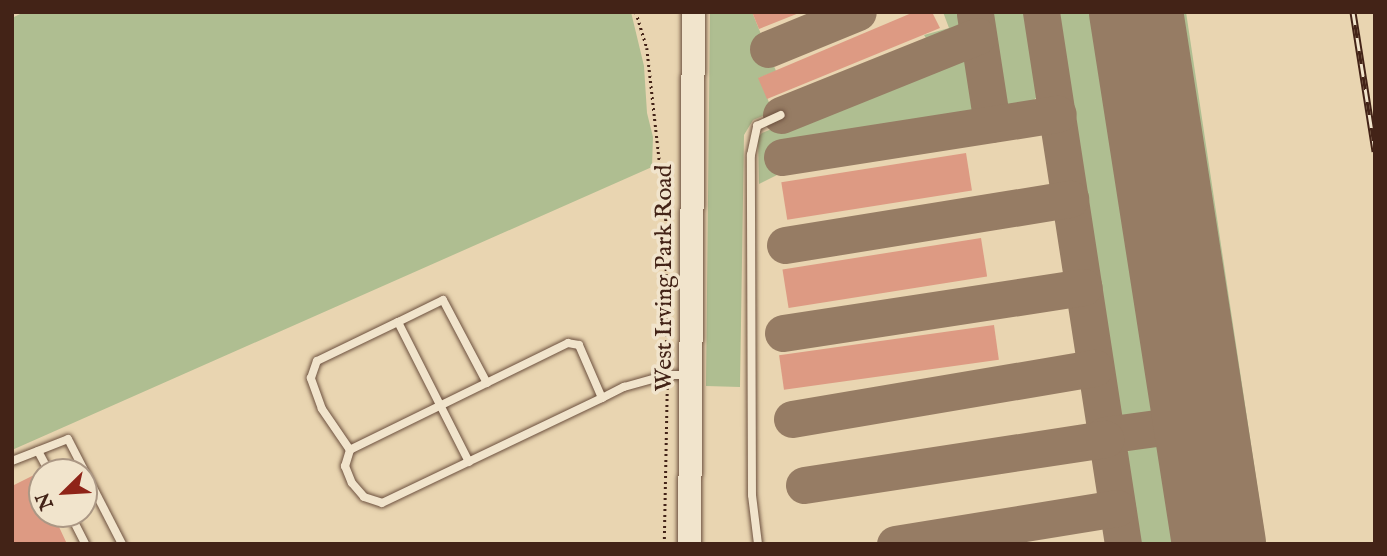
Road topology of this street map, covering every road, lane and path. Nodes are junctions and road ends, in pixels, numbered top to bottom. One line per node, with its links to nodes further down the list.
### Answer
1 (636, 12): 5 (path)
2 (693, 12): 6 (main road, West Irving Park Road)
3 (781, 115): 20 (lane)
4 (398, 322): 7 (lane); 9 (lane); 10 (lane)
5 (667, 375): 6 (lane); 8 (lane); 18 (path)
6 (690, 375): 19 (main road, West Irving Park Road)
7 (487, 383): 8 (lane); 9 (lane)
8 (602, 398): 14 (lane)
9 (440, 406): 10 (lane); 14 (lane)
10 (350, 450): 14 (lane)
11 (38, 451): 12 (lane); 13 (lane); 17 (lane)
12 (42, 458)
13 (12, 461)
14 (469, 462)
15 (77, 528): 16 (lane)
16 (85, 544)
17 (122, 544)
18 (664, 544)
19 (689, 544)
20 (758, 544)

